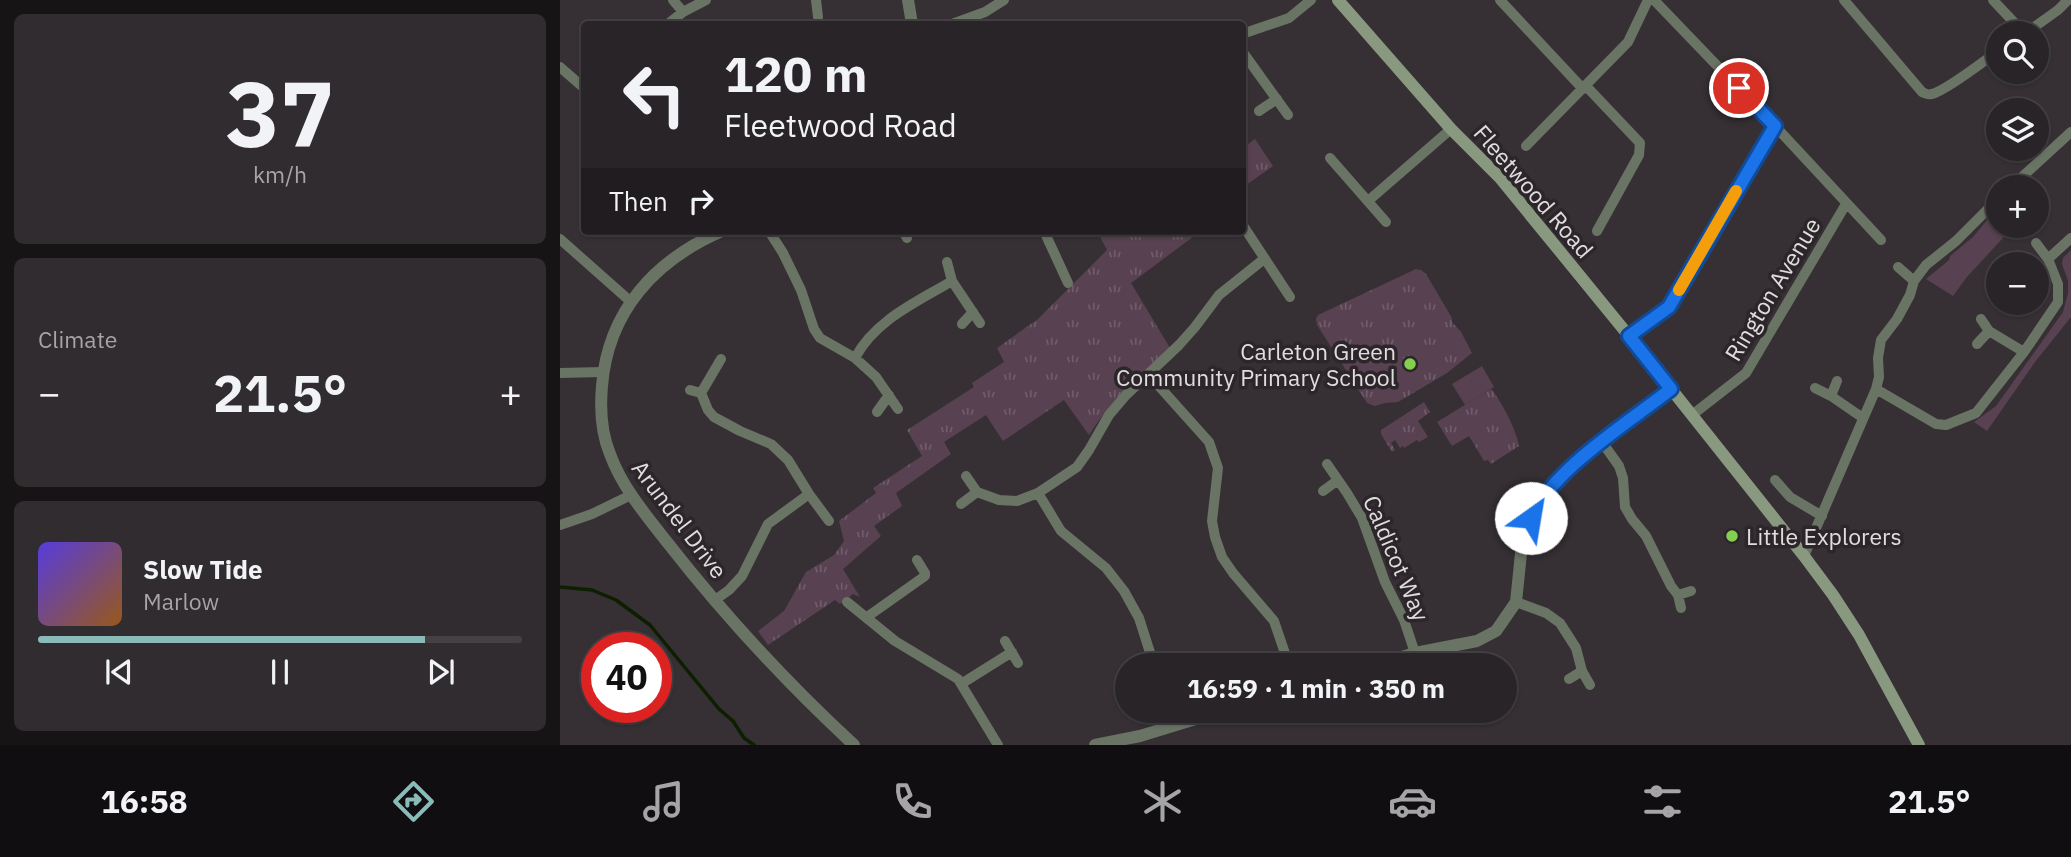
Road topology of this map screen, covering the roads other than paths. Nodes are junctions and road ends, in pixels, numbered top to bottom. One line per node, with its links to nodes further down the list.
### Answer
1 (673, 0): 14 (street)
2 (706, 0): 14 (street)
3 (816, 0): 15 (street)
4 (908, 0): 17 (street)
5 (1004, 0): 18 (street)
6 (1311, 0): 21 (street)
7 (1338, 0): 31 (main road, Fleetwood Road)
8 (1500, 0): 26 (street)
9 (1648, 0): 26 (street)
10 (1654, 0): 30 (street)
11 (1844, 0): 23 (street)
12 (1993, 0): 19 (street)
13 (2068, 0): 20 (street)
14 (682, 12): 16 (street)
15 (818, 17)
16 (672, 21)
17 (912, 21)
18 (961, 21)
19 (2013, 21)
20 (2043, 21)
21 (1246, 33)
22 (1246, 56): 27 (street)
23 (1986, 59)
24 (560, 67): 25 (street)
25 (581, 85)
26 (1584, 88): 33 (street); 41 (street)
27 (1277, 99): 28 (street); 29 (street)
28 (1259, 111)
29 (1289, 115)
30 (1775, 126): 37 (street); 65 (street)
31 (1451, 129): 36 (street); 65 (main road, Fleetwood Road)
32 (2071, 132): 35 (street)
33 (1526, 146)
34 (1330, 158): 36 (street)
35 (2024, 175)
36 (1368, 201): 39 (street)
37 (1846, 204): 47 (street); 83 (street, Rington Avenue)
38 (1986, 211): 56 (street)
39 (1387, 222)
40 (1246, 230): 50 (street)
41 (1597, 231)
42 (703, 235): 59 (street, Arundel Drive)
43 (772, 235): 68 (street)
44 (1046, 235): 57 (street)
45 (2071, 238): 51 (street)
46 (560, 239): 59 (street)
47 (1881, 240)
48 (2036, 243): 49 (street)
49 (2043, 252)
50 (1264, 258): 58 (street); 72 (street)
51 (2049, 258)
52 (947, 262): 55 (street)
53 (2049, 262): 67 (street)
54 (1898, 267): 56 (street)
55 (952, 281): 60 (street); 68 (street)
56 (1914, 281): 76 (street)
57 (1068, 283)
58 (1290, 297)
59 (630, 301): 70 (street, Arundel Drive)
60 (973, 312): 62 (street); 63 (street)
61 (1981, 319): 64 (street)
62 (980, 323)
63 (962, 324)
64 (1989, 331): 66 (street); 67 (street)
65 (1629, 336): 75 (main road, Fleetwood Road)
66 (1977, 344)
67 (2024, 352): 76 (street)
68 (855, 358): 79 (street)
69 (721, 359): 78 (street)
70 (603, 372): 71 (street); 94 (street, Arundel Drive)
71 (560, 373)
72 (1149, 375): 93 (street); 111 (street)
73 (1837, 381): 80 (street)
74 (1815, 388): 80 (street)
75 (1671, 389): 83 (main road, Fleetwood Road); 85 (street)
76 (1877, 389): 84 (street)
77 (690, 390): 78 (street)
78 (701, 393): 92 (street)
79 (890, 395): 81 (street); 82 (street)
80 (1831, 396): 84 (street)
81 (898, 409)
82 (877, 412)
83 (1692, 415): 99 (main road, Fleetwood Road)
84 (1863, 418): 96 (street)
85 (1602, 442): 102 (street); 105 (street)
86 (1327, 464): 88 (street, Caldicot Way)
87 (966, 476): 91 (street)
88 (1338, 480): 90 (street, Caldicot Way); 112 (street, Caldicot Way)
89 (1775, 480): 96 (street)
90 (1324, 491)
91 (977, 492): 93 (street); 95 (street)
92 (809, 494): 97 (street); 103 (street)
93 (1038, 494): 110 (street)
94 (631, 495): 98 (street); 103 (street, Arundel Drive)
95 (961, 504)
96 (1822, 516): 99 (street)
97 (829, 521)
98 (560, 525)
99 (1804, 556): 124 (main road, Fleetwood Road)
100 (917, 560): 107 (street)
101 (1691, 591): 102 (street)
102 (1678, 595): 106 (street)
103 (715, 600): 121 (street, Arundel Drive)
104 (847, 602): 107 (street)
105 (1516, 602): 112 (street); 114 (street)
106 (1681, 608)
107 (867, 617): 116 (street)
108 (1005, 640): 109 (street)
109 (1012, 652): 113 (street); 116 (street)
110 (1150, 653)
111 (1285, 653)
112 (1415, 653)
113 (1018, 663)
114 (1582, 671): 115 (street); 117 (street)
115 (1569, 679)
116 (961, 684): 122 (street)
117 (1590, 685)
118 (1173, 723): 120 (street)
119 (1184, 723): 120 (street)
120 (1174, 726): 123 (street)
121 (854, 745)
122 (998, 745)
123 (1095, 745)
124 (1919, 745)

